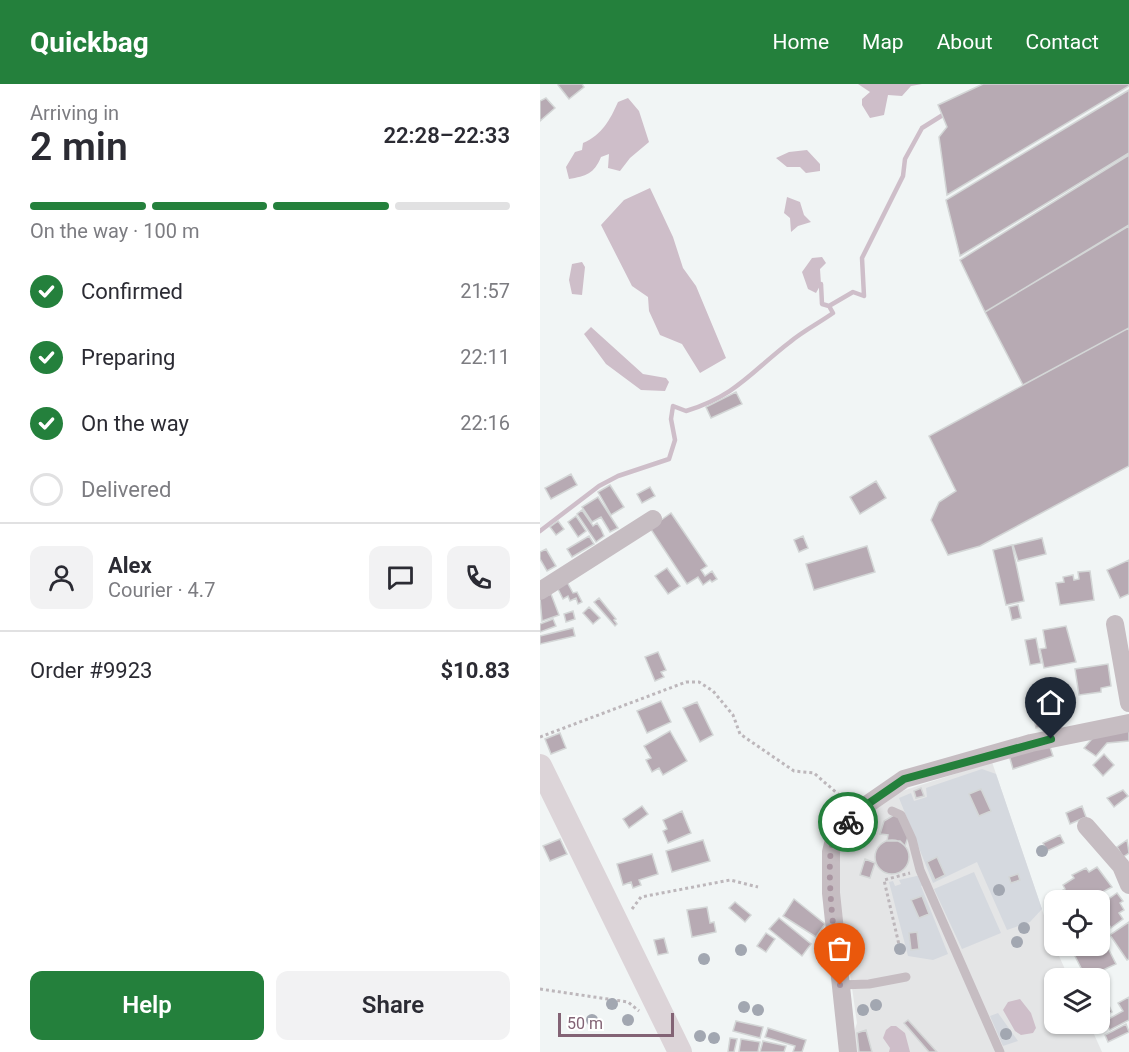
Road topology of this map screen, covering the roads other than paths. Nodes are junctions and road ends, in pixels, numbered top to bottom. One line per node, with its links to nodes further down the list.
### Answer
1 (653, 519): 2 (street)
2 (540, 591)
3 (1115, 624): 4 (street)
4 (1129, 703)
5 (1129, 723): 11 (street)
6 (540, 766): 12 (main road)
7 (892, 811): 14 (lane)
8 (1086, 826): 9 (street)
9 (1129, 885)
10 (906, 977): 11 (lane)
11 (840, 985): 13 (street)
12 (680, 1052)
13 (848, 1052)
14 (1000, 1052)

